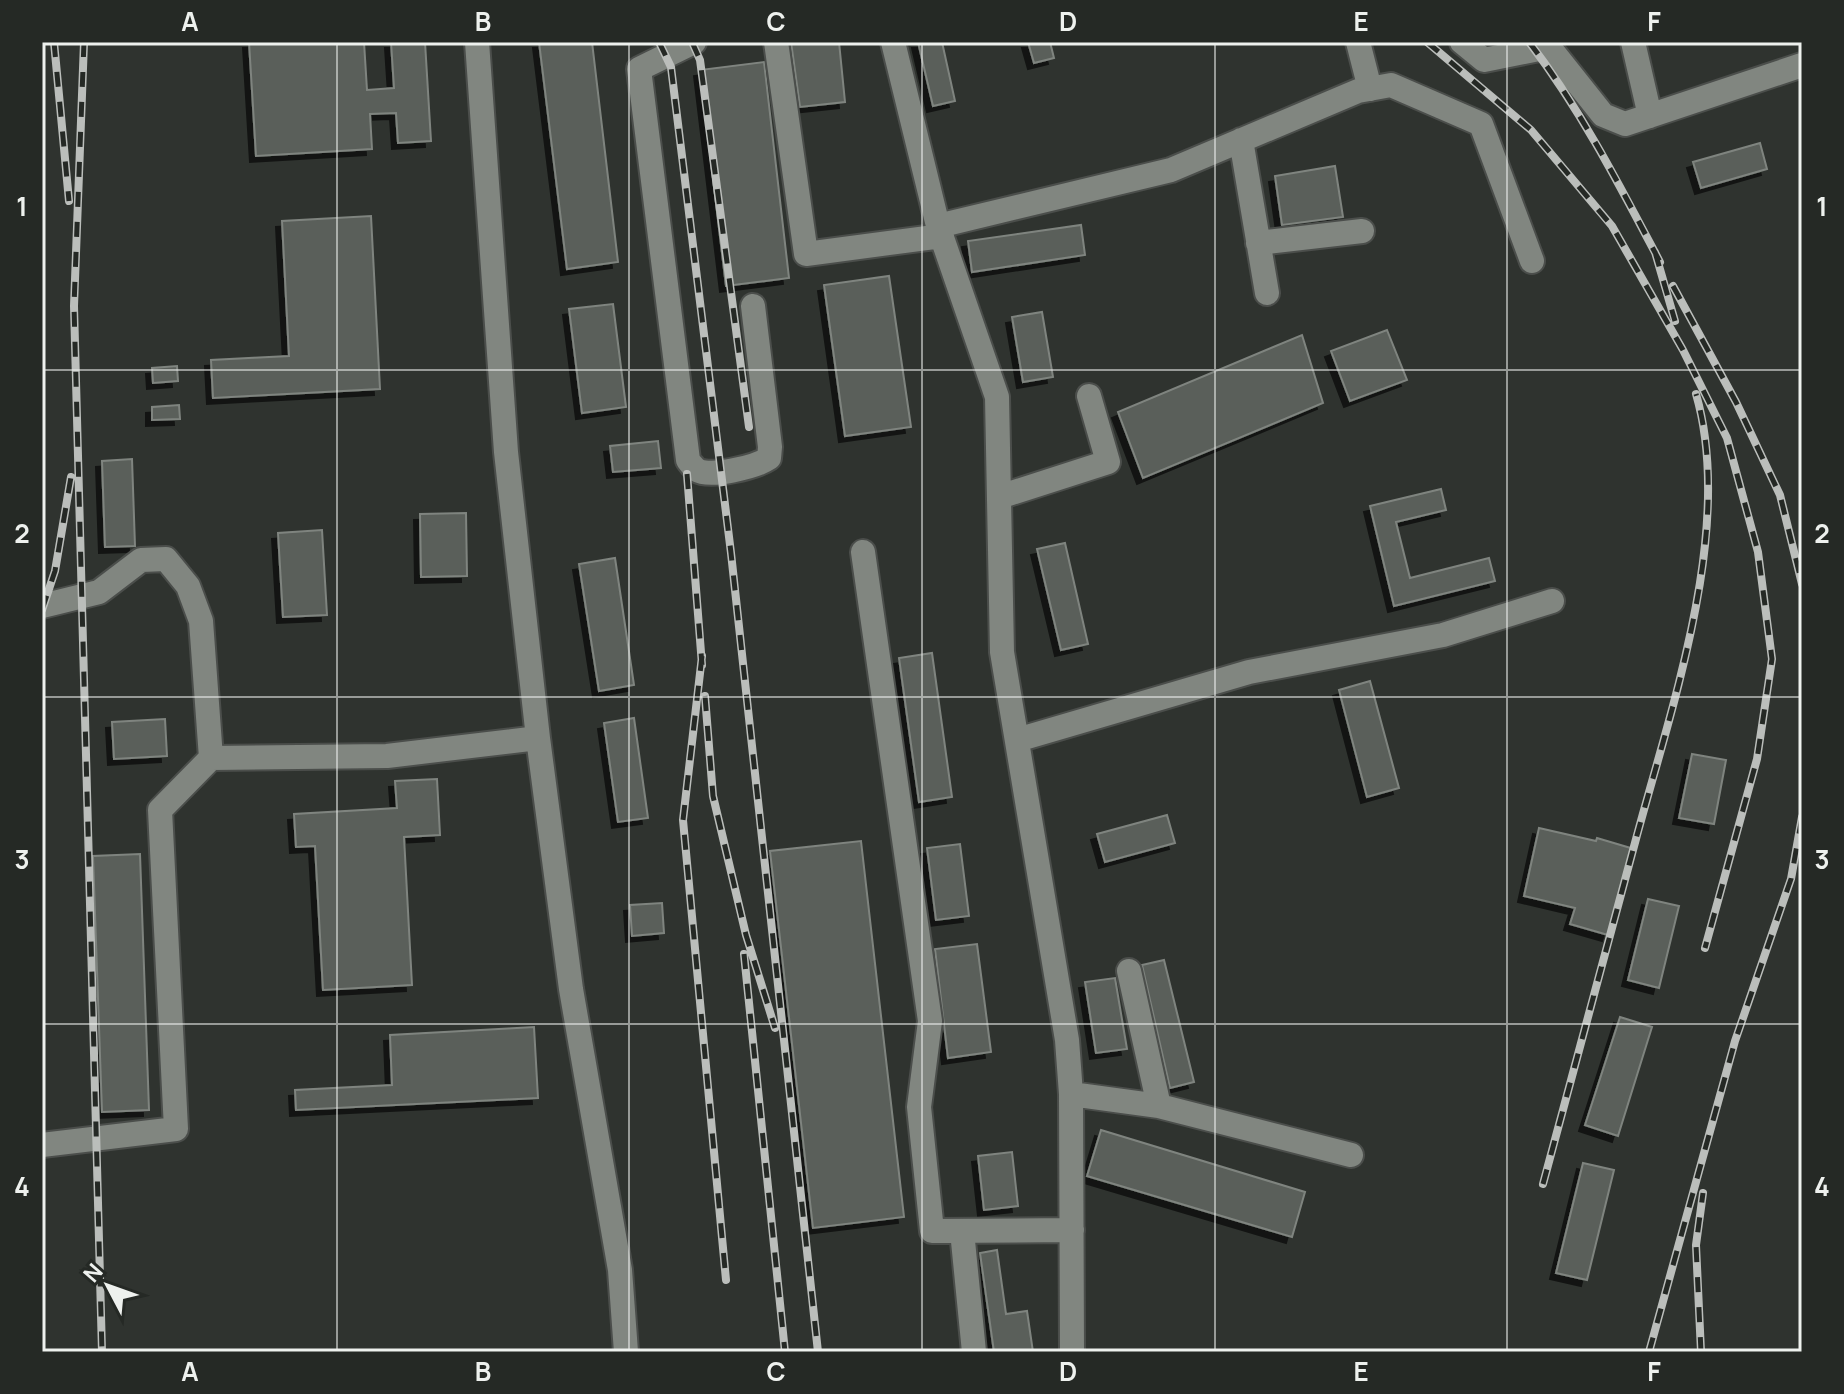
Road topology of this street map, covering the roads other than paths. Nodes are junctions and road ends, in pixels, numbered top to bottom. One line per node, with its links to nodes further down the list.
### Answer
1 (477, 42): 23 (street)
2 (694, 42): 17 (street)
3 (776, 42): 13 (street)
4 (893, 42): 13 (street)
5 (1358, 42): 9 (street)
6 (1462, 42): 10 (street)
7 (1633, 42): 10 (street)
8 (1802, 65): 10 (street)
9 (1370, 89): 11 (street); 15 (street)
10 (1650, 116)
11 (1241, 140): 13 (street); 14 (street)
12 (1362, 231): 14 (street)
13 (943, 236): 19 (street)
14 (1258, 243): 16 (street)
15 (1532, 261)
16 (1267, 293)
17 (753, 306)
18 (1089, 396): 19 (street)
19 (999, 497): 24 (street)
20 (863, 552): 32 (street)
21 (1552, 601): 24 (street)
22 (42, 606): 25 (street)
23 (538, 738): 25 (street); 33 (street)
24 (1017, 740): 27 (street)
25 (211, 758): 29 (street)
26 (1129, 971): 28 (street)
27 (1071, 1094): 28 (street); 31 (street)
28 (1159, 1106): 30 (street)
29 (42, 1145)
30 (1351, 1155)
31 (1072, 1230): 32 (street); 35 (street)
32 (962, 1231): 34 (street)
33 (626, 1352)
34 (974, 1352)
35 (1072, 1352)

